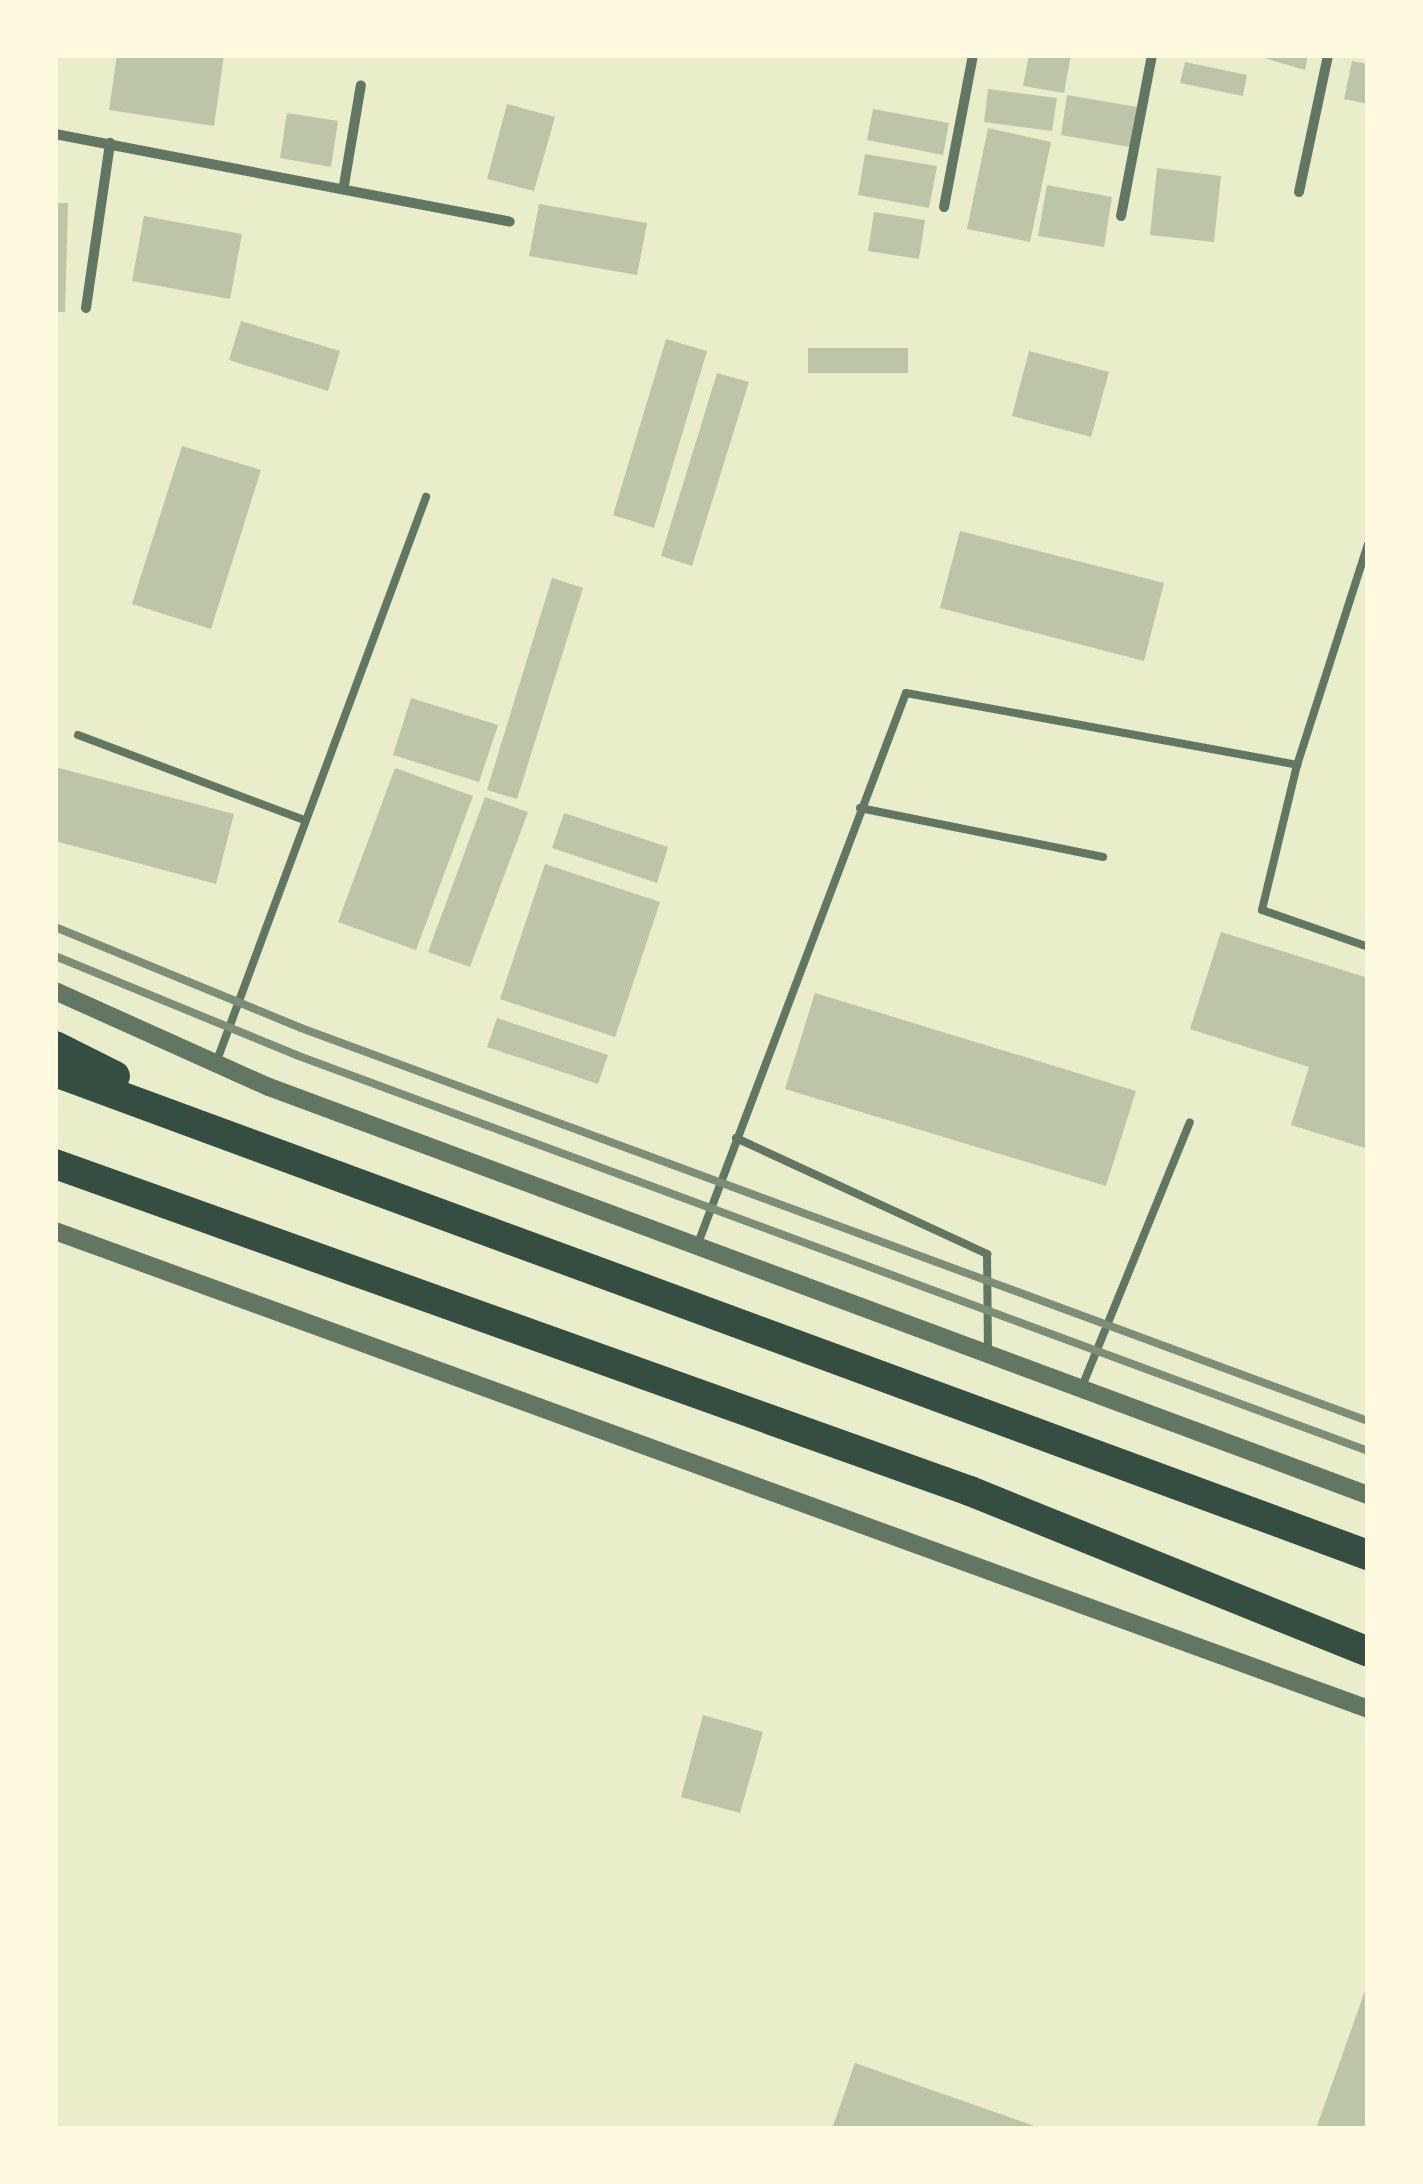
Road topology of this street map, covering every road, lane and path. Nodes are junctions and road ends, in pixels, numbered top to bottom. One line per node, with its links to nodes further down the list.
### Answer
1 (972, 55): 9 (street)
2 (1152, 55): 10 (street)
3 (1328, 55): 8 (street)
4 (362, 84): 7 (street)
5 (55, 134): 6 (street)
6 (110, 143): 7 (street); 12 (street)
7 (344, 185): 11 (street)
8 (1299, 192)
9 (944, 207)
10 (1122, 216)
11 (510, 222)
12 (86, 308)
13 (426, 498): 18 (lane)
14 (1368, 544): 16 (lane)
15 (78, 735): 18 (lane)
16 (1297, 764): 17 (lane); 20 (lane)
17 (860, 808): 19 (lane); 27 (lane)
18 (304, 820): 23 (lane)
19 (1103, 857)
20 (1368, 947)
21 (55, 992): 23 (street)
22 (55, 1046): 26 (highway)
23 (216, 1063): 30 (street)
24 (55, 1072): 26 (highway)
25 (1190, 1122): 32 (lane)
26 (224, 1131): 34 (highway)
27 (736, 1138): 30 (lane); 31 (lane)
28 (55, 1164): 35 (highway)
29 (55, 1231): 36 (street)
30 (697, 1246): 31 (street)
31 (988, 1354): 32 (street)
32 (1081, 1389): 33 (street)
33 (1368, 1495)
34 (1368, 1554)
35 (1368, 1652)
36 (1368, 1710)

